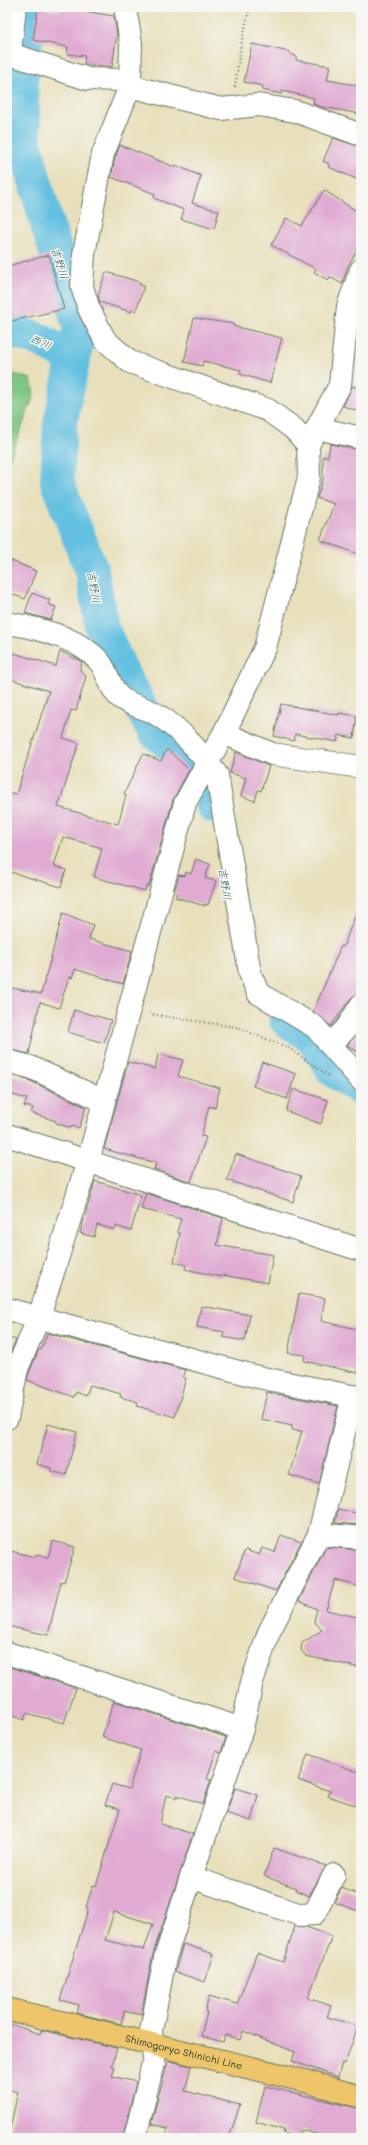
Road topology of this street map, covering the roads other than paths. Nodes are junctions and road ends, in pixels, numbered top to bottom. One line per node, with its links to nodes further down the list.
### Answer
1 (15, 7): 3 (street)
2 (125, 7): 4 (street)
3 (8, 53): 4 (street)
4 (130, 86): 5 (street); 8 (street)
5 (361, 135)
6 (361, 270): 7 (street)
7 (354, 309): 8 (street)
8 (312, 436): 9 (street); 11 (street)
9 (361, 438)
10 (7, 623): 13 (street)
11 (224, 733): 12 (street); 13 (street)
12 (361, 767)
13 (203, 772): 15 (street); 18 (street)
14 (361, 1005): 15 (street)
15 (330, 1045): 17 (street)
16 (7, 1061): 18 (street)
17 (361, 1080)
18 (104, 1101): 20 (street)
19 (7, 1135): 20 (street)
20 (88, 1161): 21 (street); 23 (street)
21 (361, 1250)
22 (7, 1309): 23 (street)
23 (39, 1317): 24 (street); 25 (street)
24 (357, 1397): 26 (street)
25 (7, 1418)
26 (319, 1534): 27 (street); 29 (street)
27 (361, 1538)
28 (7, 1653): 29 (street)
29 (242, 1729): 31 (street)
30 (334, 1875): 31 (street)
31 (191, 1876): 33 (street)
32 (7, 2009): 33 (main road, Shimogoryo Shinichi Line)
33 (152, 2044): 34 (main road, Shimogoryo Shinichi Line); 35 (street)
34 (361, 2097)
35 (135, 2138)

